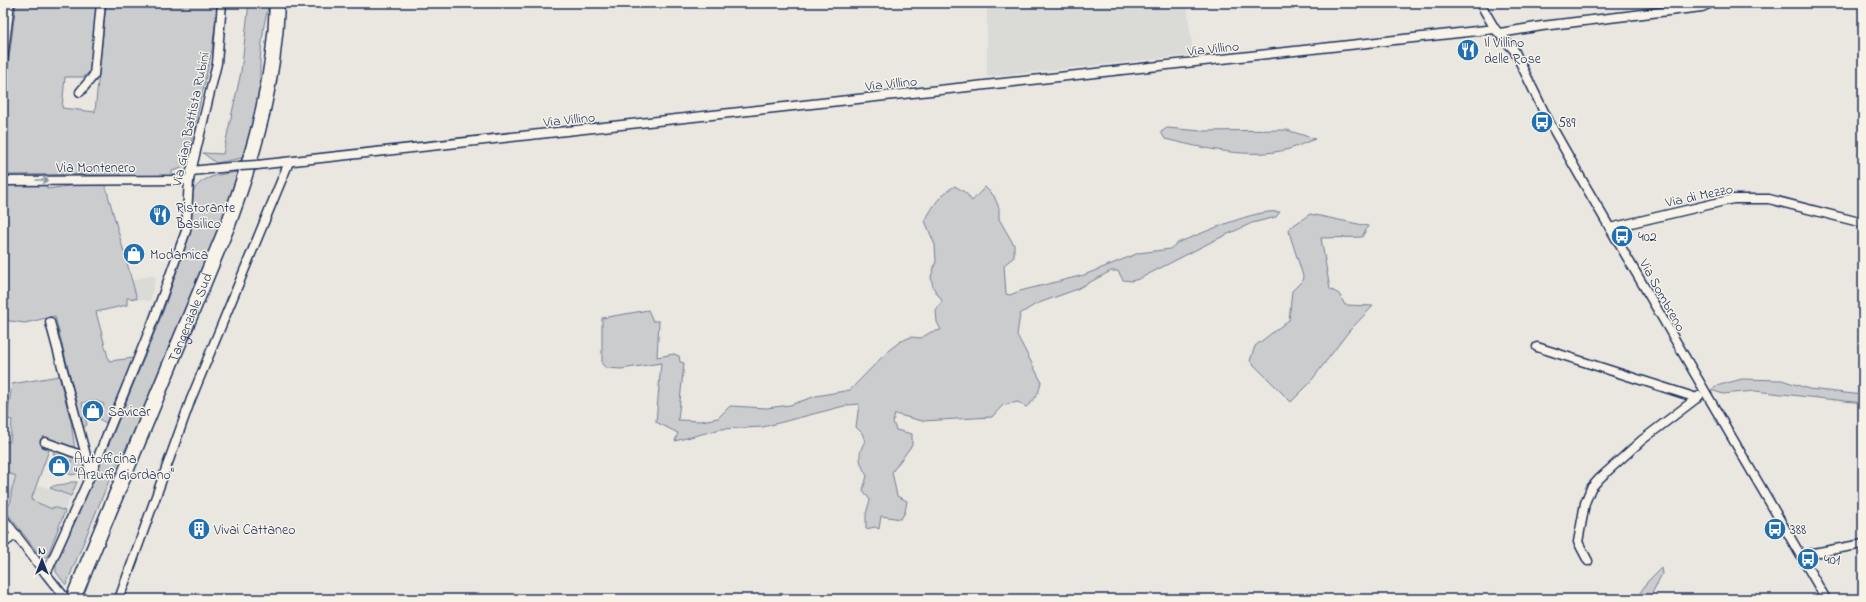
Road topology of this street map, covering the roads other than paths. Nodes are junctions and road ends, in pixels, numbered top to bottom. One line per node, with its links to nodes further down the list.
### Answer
1 (10, 3): 8 (street)
2 (101, 3): 9 (street)
3 (222, 3): 11 (street, Via Gian Battista Rubini)
4 (277, 3): 30 (highway, Tangenziale Sud)
5 (1480, 3): 7 (street, Via Sombreno)
6 (1711, 3): 7 (street, Via Villino)
7 (1497, 31): 10 (street, Via Villino); 15 (street, Via Sombreno)
8 (3, 59)
9 (80, 92)
10 (289, 162): 11 (street, Via Villino, bridge); 31 (street)
11 (191, 171): 13 (street, Via Gian Battista Rubini)
12 (3, 180): 13 (street, Via Montenero, one-way to 13)
13 (189, 180): 22 (street, Via Gian Battista Rubini)
14 (1863, 223): 15 (street, Via di Mezzo)
15 (1610, 228): 18 (street, Via Sombreno)
16 (50, 322): 21 (street)
17 (1536, 347): 19 (street)
18 (1704, 392): 19 (street); 27 (street, Via Sombreno)
19 (1697, 398): 28 (street)
20 (45, 442): 21 (street)
21 (86, 457): 22 (street)
22 (90, 474): 29 (street, Via Gian Battista Rubini)
23 (3, 518): 24 (street)
24 (16, 534): 25 (street); 29 (street)
25 (3, 544)
26 (1863, 544): 27 (street)
27 (1802, 557): 32 (street, Via Sombreno)
28 (1588, 561)
29 (46, 574): 30 (street, bridge)
30 (71, 598)
31 (119, 599)
32 (1826, 599)

